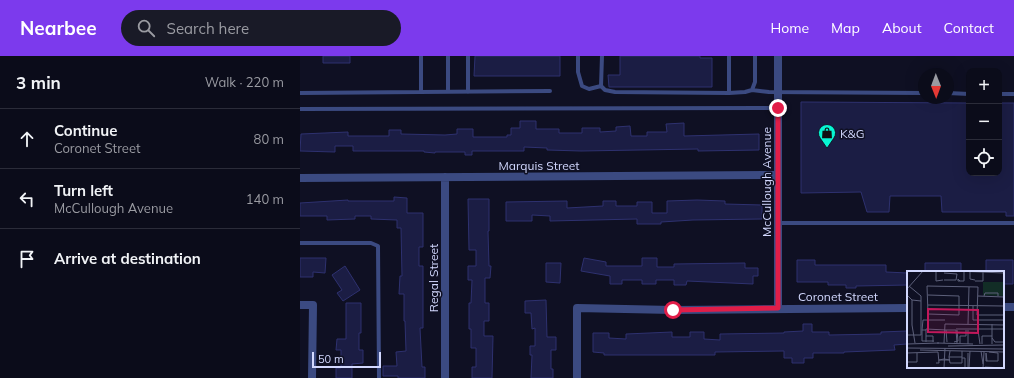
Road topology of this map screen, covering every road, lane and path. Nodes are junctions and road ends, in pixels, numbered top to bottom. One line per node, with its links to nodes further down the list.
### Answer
1 (421, 56): 13 (lane)
2 (448, 56): 14 (lane)
3 (468, 56): 15 (lane)
4 (578, 56): 9 (lane)
5 (602, 56): 9 (lane)
6 (728, 56): 17 (lane)
7 (755, 56): 10 (lane)
8 (778, 56): 16 (street, McCullough Avenue)
9 (601, 86): 17 (lane)
10 (752, 90): 16 (lane); 17 (lane)
11 (550, 91): 15 (lane)
12 (300, 92): 13 (lane)
13 (421, 92): 14 (lane)
14 (448, 92): 15 (lane)
15 (468, 92)
16 (778, 92): 18 (lane); 23 (street, McCullough Avenue)
17 (729, 93)
18 (918, 93)
19 (954, 94): 20 (lane)
20 (966, 94)
21 (1002, 94): 22 (lane)
22 (1014, 94)
23 (778, 108): 24 (lane); 25 (street, McCullough Avenue)
24 (300, 109)
25 (778, 175): 26 (street, Marquis Street); 28 (street, McCullough Avenue)
26 (445, 177): 27 (street, Marquis Street); 36 (street, Regal Street)
27 (300, 178)
28 (778, 223): 29 (lane); 32 (street, McCullough Avenue)
29 (1014, 223)
30 (300, 243): 35 (lane)
31 (300, 306): 34 (street)
32 (778, 308): 33 (street, Coronet Street); 37 (street, Coronet Street)
33 (907, 308)
34 (312, 378)
35 (379, 378)
36 (445, 378)
37 (577, 378)

